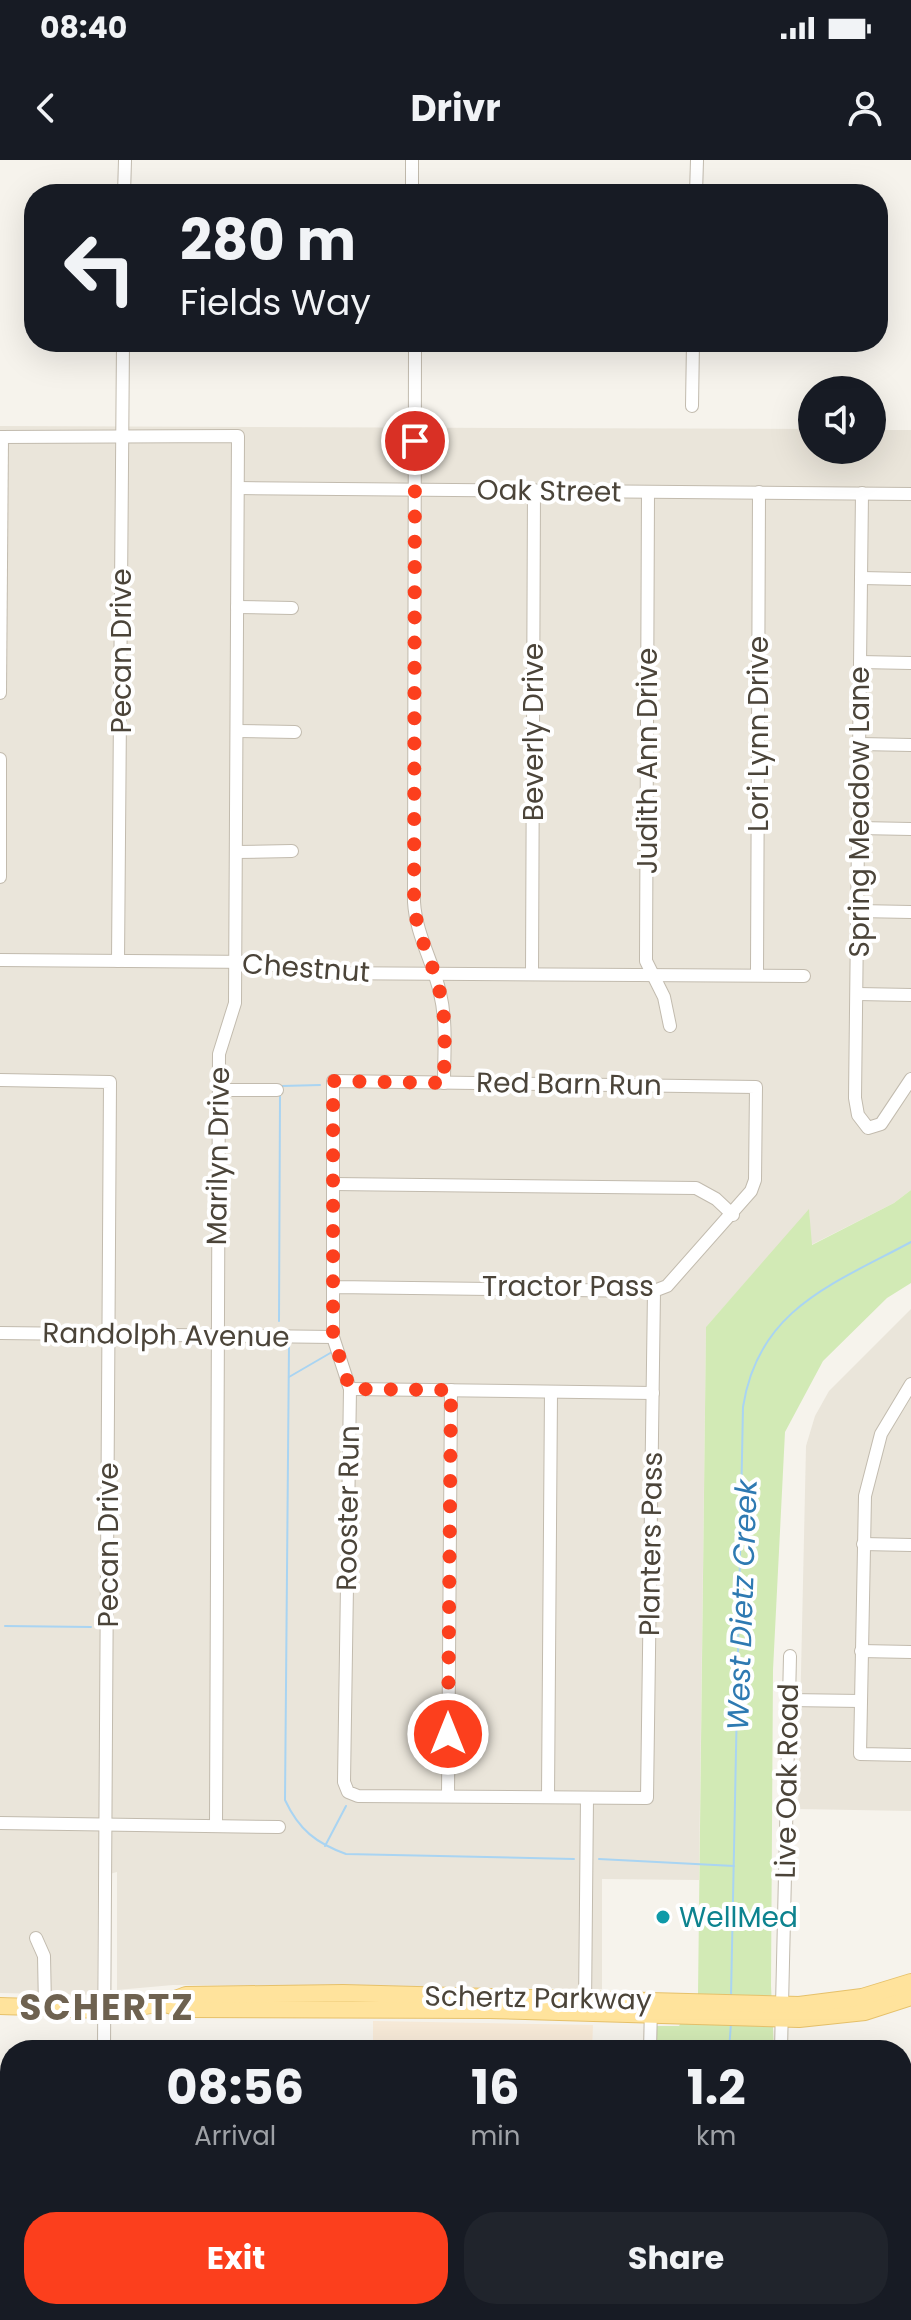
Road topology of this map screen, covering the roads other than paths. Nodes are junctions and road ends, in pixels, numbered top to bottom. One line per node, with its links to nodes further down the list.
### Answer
1 (125, 160): 4 (street)
2 (412, 160): 5 (street)
3 (697, 160): 6 (street)
4 (124, 184)
5 (412, 184)
6 (696, 184)
7 (123, 352): 12 (street, Pecan Drive)
8 (415, 352): 14 (street)
9 (693, 352): 10 (street)
10 (692, 406)
11 (1, 437): 12 (street); 26 (street)
12 (122, 437): 13 (street); 41 (street, Pecan Drive)
13 (238, 488): 14 (street, Oak Street); 22 (street, Marilyn Drive)
14 (416, 489): 15 (street, Oak Street); 43 (street)
15 (534, 490): 16 (street, Oak Street); 44 (street, Beverly Drive)
16 (648, 492): 17 (street, Oak Street); 45 (street, Judith Ann Drive)
17 (759, 492): 18 (street, Oak Street); 46 (street, Lori Lynn Drive)
18 (862, 493): 19 (street, Oak Street); 20 (street, Spring Meadow Lane)
19 (911, 494)
20 (861, 578): 21 (street); 24 (street, Spring Meadow Lane)
21 (911, 579)
22 (237, 607): 23 (street); 27 (street, Marilyn Drive)
23 (292, 608)
24 (860, 662): 25 (street); 29 (street, Spring Meadow Lane)
25 (911, 663)
26 (0, 693)
27 (237, 731): 28 (street); 35 (street, Marilyn Drive)
28 (295, 732)
29 (860, 744): 30 (street); 32 (street, Spring Meadow Lane)
30 (911, 745)
31 (0, 759): 36 (street)
32 (859, 828): 33 (street); 38 (street, Spring Meadow Lane)
33 (911, 829)
34 (292, 851): 35 (street)
35 (236, 852): 42 (street, Marilyn Drive)
36 (0, 856): 37 (street)
37 (0, 877)
38 (858, 911): 39 (street); 48 (street, Spring Meadow Lane)
39 (911, 912)
40 (0, 960): 41 (street, Chestnut)
41 (118, 961): 42 (street, Chestnut)
42 (235, 962): 43 (street, Chestnut); 56 (street, Marilyn Drive)
43 (433, 973): 44 (street, Chestnut); 54 (street)
44 (532, 973): 45 (street, Chestnut)
45 (651, 975): 46 (street, Chestnut); 50 (street, Judith Ann Drive)
46 (757, 975): 47 (street, Chestnut)
47 (804, 976)
48 (858, 994): 49 (street); 51 (street, Spring Meadow Lane)
49 (911, 995)
50 (670, 1026)
51 (911, 1079)
52 (0, 1080): 63 (street, Pecan Drive)
53 (333, 1081): 54 (street, Red Barn Run); 58 (street, Rooster Run)
54 (444, 1083): 55 (street, Red Barn Run)
55 (756, 1087): 59 (street, Tractor Pass)
56 (219, 1090): 57 (street); 64 (street, Marilyn Drive)
57 (277, 1090)
58 (333, 1184): 59 (street); 60 (street, Rooster Run)
59 (733, 1215): 61 (street, Tractor Pass)
60 (334, 1287): 61 (street, Tractor Pass); 65 (street, Rooster Run)
61 (654, 1291): 70 (street, Planters Pass)
62 (0, 1333): 63 (street, Randolph Avenue)
63 (108, 1334): 64 (street, Randolph Avenue); 83 (street, Pecan Drive)
64 (217, 1336): 65 (street, Randolph Avenue); 84 (street, Marilyn Drive)
65 (333, 1337): 67 (street, Rooster Run)
66 (911, 1384): 71 (street)
67 (350, 1389): 68 (street); 79 (street, Rooster Run)
68 (451, 1390): 69 (street); 79 (street)
69 (551, 1392): 70 (street); 80 (street)
70 (653, 1393): 81 (street, Planters Pass)
71 (863, 1544): 72 (street); 73 (street)
72 (911, 1545)
73 (861, 1651): 74 (street); 77 (street)
74 (911, 1652)
75 (790, 1656): 76 (street, Live Oak Road)
76 (789, 1700): 77 (street); 94 (street, Live Oak Road)
77 (861, 1701): 78 (street)
78 (911, 1755)
79 (448, 1796): 80 (street)
80 (548, 1797): 81 (street)
81 (587, 1798): 90 (street)
82 (0, 1823): 83 (street)
83 (105, 1824): 84 (street); 92 (street, Pecan Drive)
84 (216, 1826): 85 (street)
85 (279, 1827)
86 (36, 1938): 91 (street)
87 (911, 1982): 94 (main road, Schertz Parkway)
88 (911, 1997): 94 (main road, Schertz Parkway)
89 (0, 2006): 91 (main road, Schertz Parkway)
90 (584, 2006): 92 (main road, Schertz Parkway); 93 (main road, Schertz Parkway)
91 (45, 2007): 92 (main road, Schertz Parkway)
92 (105, 2008): 95 (street, Pecan Drive)
93 (651, 2008): 94 (main road, Schertz Parkway); 96 (street)
94 (782, 2011): 97 (street, Live Oak Road)
95 (104, 2040)
96 (650, 2040)
97 (781, 2040)

